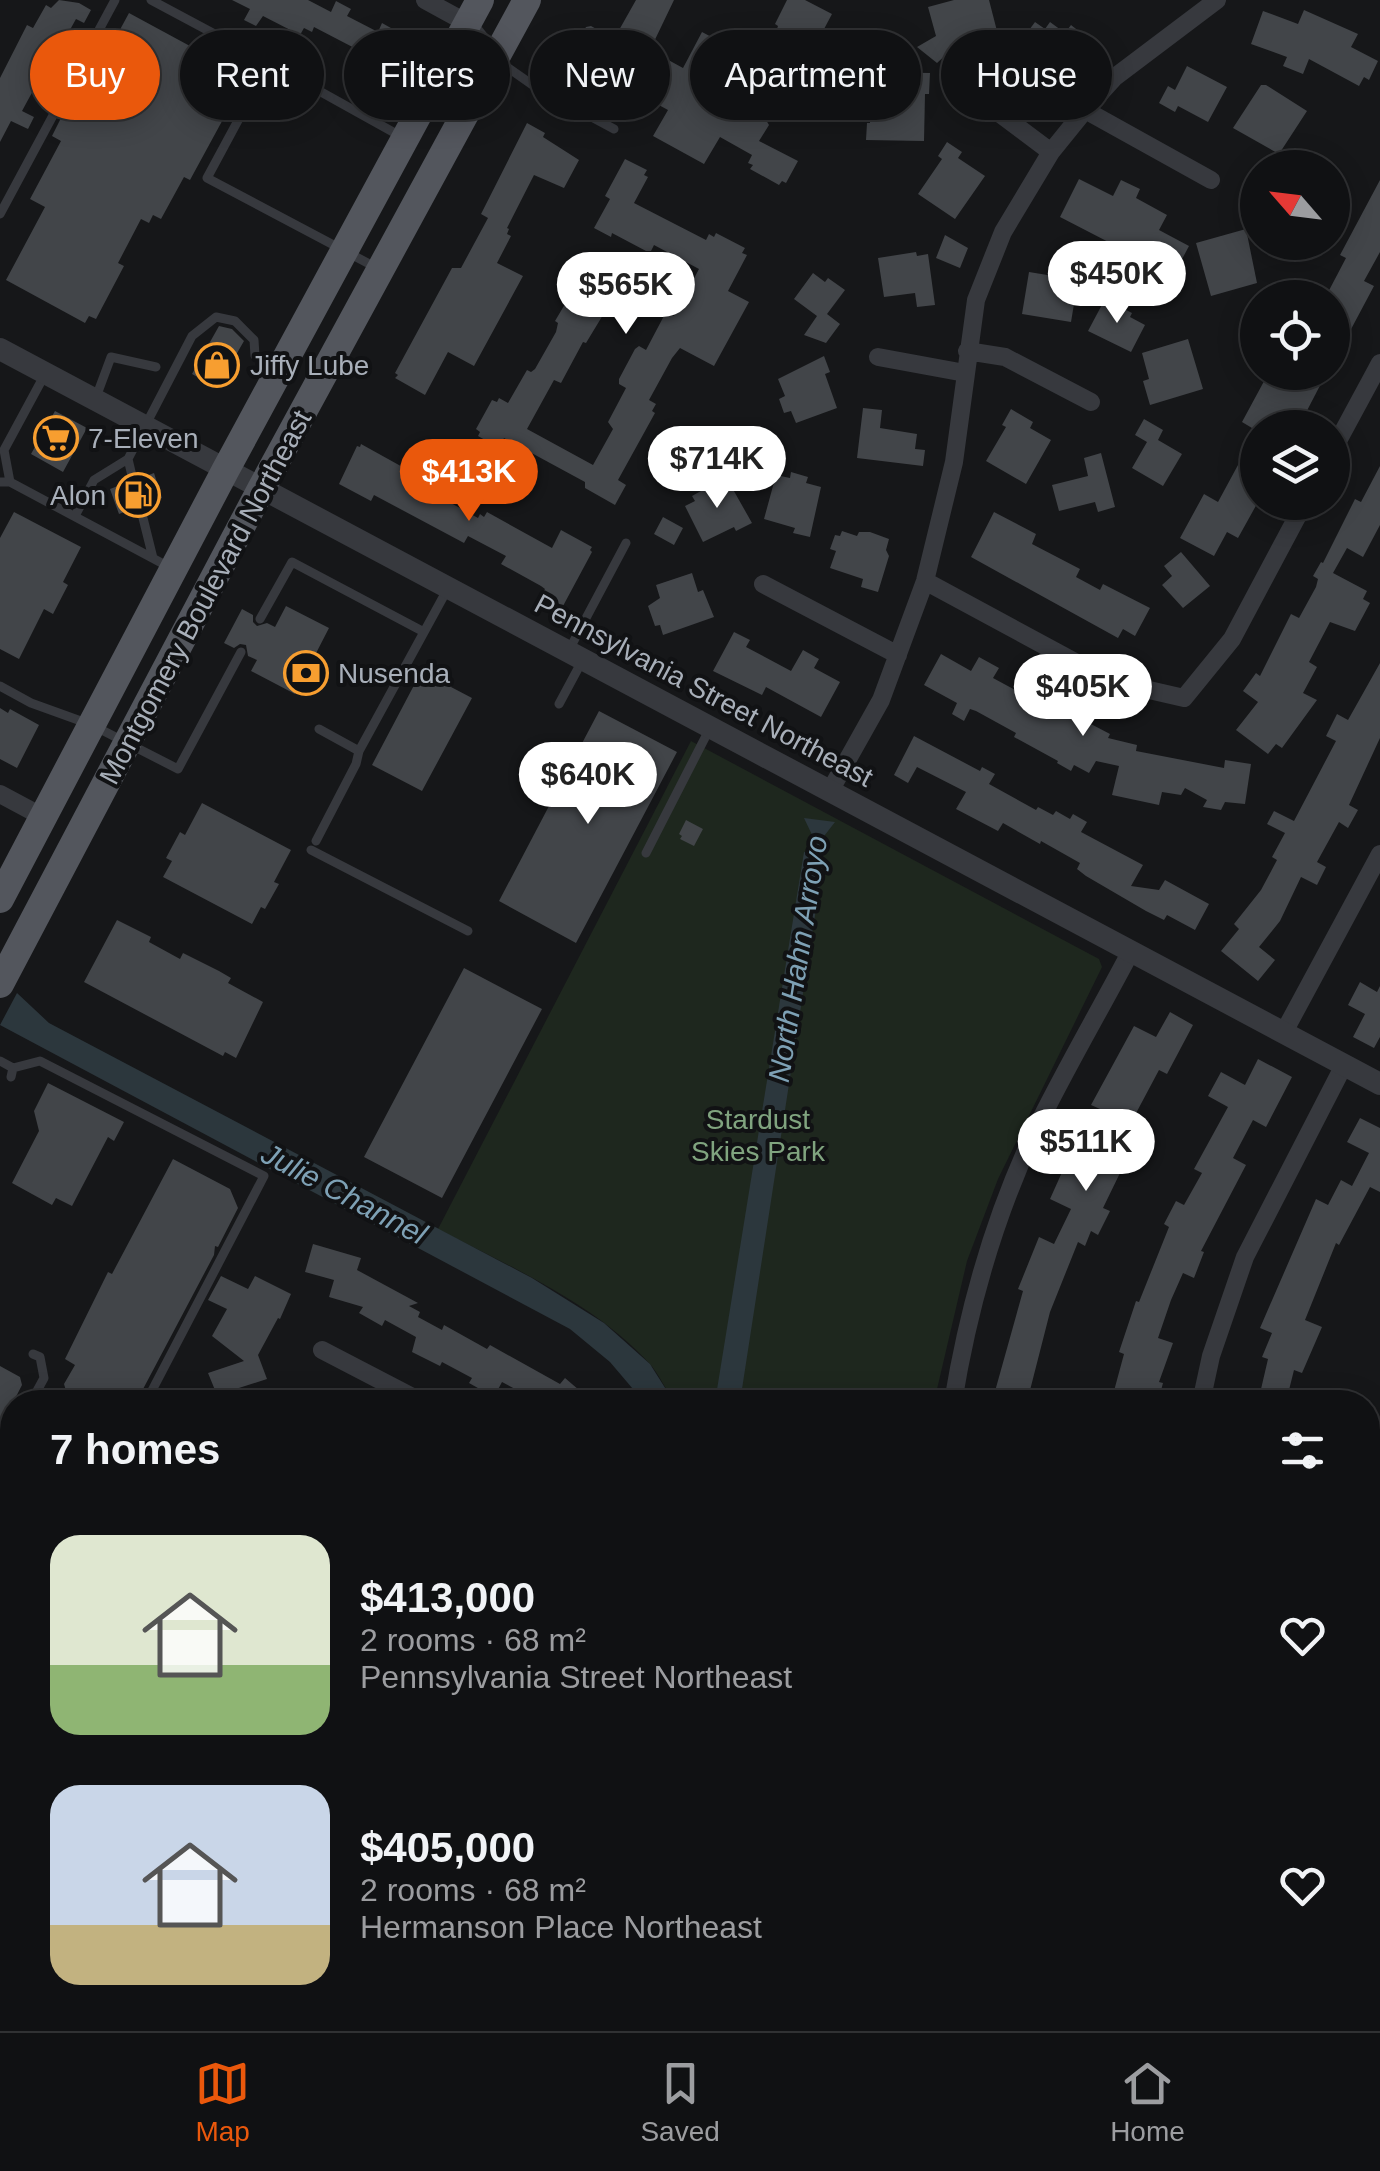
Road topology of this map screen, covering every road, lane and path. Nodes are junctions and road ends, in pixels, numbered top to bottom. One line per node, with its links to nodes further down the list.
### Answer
1 (115, 0): 21 (lane)
2 (150, 0): 7 (lane)
3 (426, 0): 6 (street)
4 (527, 0): 8 (main road, Montgomery Boulevard Northeast)
5 (1216, 0): 10 (street)
6 (474, 12): 18 (main road, Montgomery Boulevard Northeast)
7 (207, 30)
8 (510, 32)
9 (510, 69): 17 (lane)
10 (1112, 80)
11 (324, 94): 18 (lane)
12 (238, 120): 22 (lane)
13 (463, 120): 23 (main road, Montgomery Boulevard Northeast)
14 (1008, 120): 19 (street)
15 (1077, 120): 19 (street)
16 (1103, 120): 20 (street)
17 (614, 129)
18 (405, 139): 22 (main road, Montgomery Boulevard Northeast)
19 (1051, 152): 25 (street)
20 (1212, 180)
21 (0, 214)
22 (344, 252): 23 (lane); 29 (main road, Montgomery Boulevard Northeast)
23 (381, 270): 40 (main road, Montgomery Boulevard Northeast)
24 (0, 349): 31 (street, Pennsylvania Street Northeast)
25 (967, 351): 30 (street); 33 (street)
26 (878, 357): 30 (street)
27 (1380, 363): 34 (street)
28 (156, 366): 32 (lane)
29 (280, 369): 35 (lane); 37 (main road, Montgomery Boulevard Northeast)
30 (965, 373): 46 (street)
31 (46, 374): 32 (street, Pennsylvania Street Northeast); 39 (lane)
32 (95, 401): 35 (street, Pennsylvania Street Northeast)
33 (1091, 402)
34 (1350, 419)
35 (145, 427): 36 (lane); 37 (street, Pennsylvania Street Northeast)
36 (128, 459): 38 (lane); 42 (lane)
37 (225, 471): 40 (street, Pennsylvania Street Northeast); 45 (main road, Montgomery Boulevard Northeast)
38 (134, 480)
39 (5, 482): 42 (lane)
40 (261, 489): 48 (street, Pennsylvania Street Northeast); 59 (main road, Montgomery Boulevard Northeast)
41 (140, 506): 45 (lane)
42 (75, 516): 45 (lane)
43 (1295, 520): 46 (street)
44 (626, 543): 53 (lane)
45 (163, 564): 56 (main road, Montgomery Boulevard Northeast)
46 (925, 581): 52 (street)
47 (763, 584): 52 (street)
48 (448, 588): 50 (lane); 53 (street, Pennsylvania Street Northeast)
49 (260, 619): 50 (lane)
50 (424, 632): 60 (lane)
51 (242, 652): 59 (lane)
52 (898, 655): 61 (street)
53 (575, 657): 55 (lane); 57 (street, Pennsylvania Street Northeast)
54 (0, 686): 56 (lane)
55 (559, 704)
56 (92, 724): 59 (lane); 63 (main road, Montgomery Boulevard Northeast)
57 (710, 728): 61 (street, Pennsylvania Street Northeast); 64 (lane)
58 (319, 729): 60 (lane)
59 (127, 743): 69 (main road, Montgomery Boulevard Northeast)
60 (359, 750): 67 (lane)
61 (830, 791): 68 (street, Pennsylvania Street Northeast)
62 (0, 794): 63 (street)
63 (43, 817): 66 (main road, Montgomery Boulevard Northeast)
64 (646, 853)
65 (1380, 854): 70 (street)
66 (0, 899)
67 (468, 930)
68 (1131, 951): 70 (street, Pennsylvania Street Northeast); 79 (street)
69 (0, 984)
70 (1284, 1032): 72 (street, Pennsylvania Street Northeast)
71 (0, 1062): 77 (lane)
72 (1344, 1064): 73 (street, Pennsylvania Street Northeast); 80 (street)
73 (1380, 1084)
74 (322, 1350): 78 (street)
75 (33, 1354): 76 (lane)
76 (38, 1390)
77 (152, 1390)
78 (399, 1390)
79 (956, 1390)
80 (1204, 1390)

